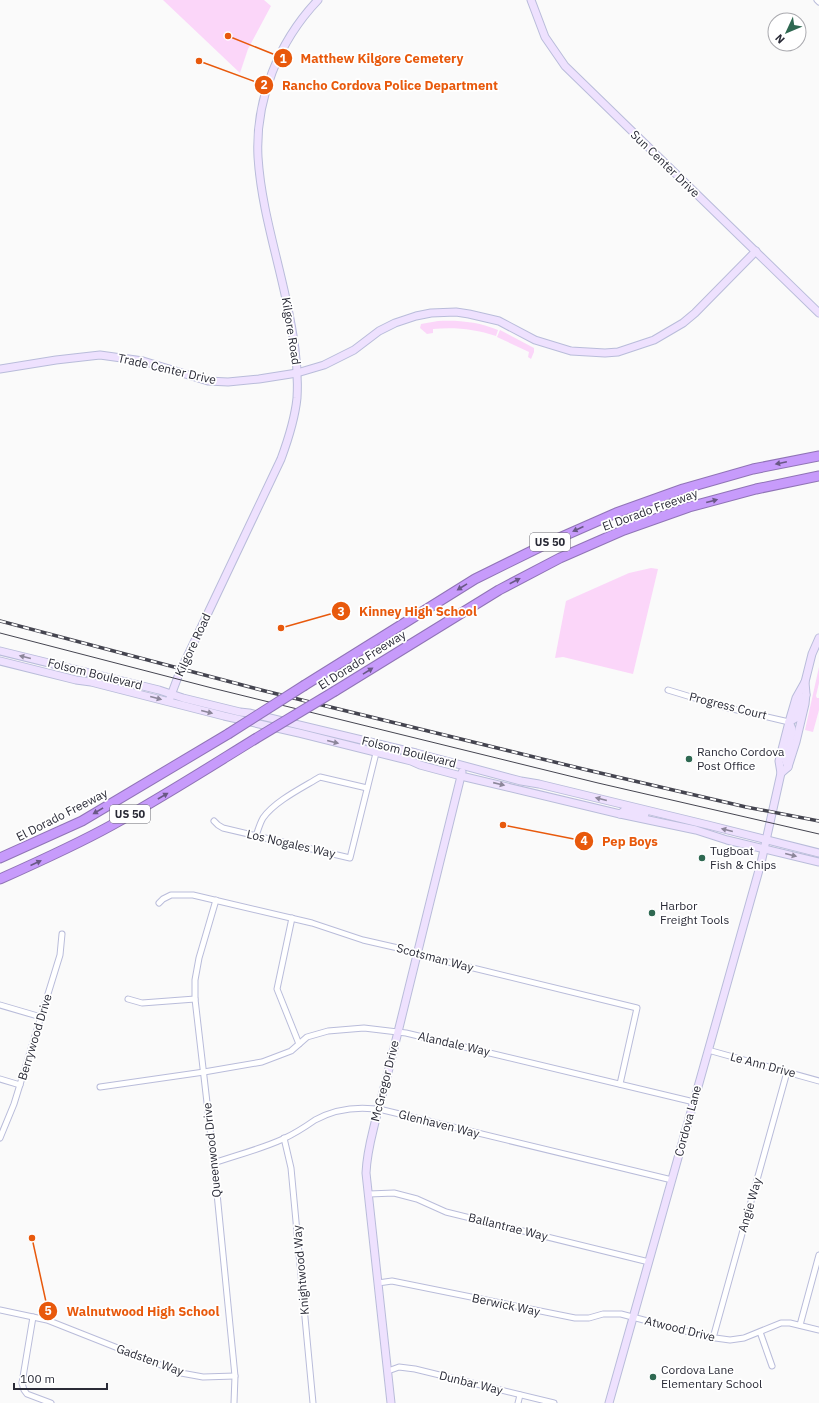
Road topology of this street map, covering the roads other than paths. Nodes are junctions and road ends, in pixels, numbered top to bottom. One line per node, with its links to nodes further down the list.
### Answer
1 (318, 0): 6 (street, Kilgore Road)
2 (532, 0): 3 (street, Sun Center Drive)
3 (756, 251): 4 (street, Sun Center Drive); 6 (street, Trade Center Drive)
4 (819, 313)
5 (0, 369): 6 (street, Trade Center Drive)
6 (297, 373): 14 (street, Kilgore Road)
7 (819, 456): 32 (highway, El Dorado Freeway / US 50, one-way to 32, bridge)
8 (819, 476): 34 (highway, El Dorado Freeway / US 50, one-way to 8, bridge)
9 (819, 638): 12 (street)
10 (2, 652): 14 (street, Folsom Boulevard, one-way to 10)
11 (0, 662): 16 (street, Folsom Boulevard, one-way to 16)
12 (805, 682): 15 (street); 17 (street, Cordova Lane)
13 (668, 690): 17 (street, Progress Court)
14 (171, 694): 16 (street, Kilgore Road); 18 (street, Folsom Boulevard)
15 (806, 694): 17 (street); 21 (street)
16 (169, 702): 19 (street, Folsom Boulevard, one-way to 19)
17 (789, 722): 21 (street); 22 (street, Cordova Lane)
18 (378, 745): 19 (street, Los Nogales Way); 20 (street, Folsom Boulevard)
19 (376, 753): 23 (street, Folsom Boulevard); 24 (street, Los Nogales Way)
20 (463, 766): 23 (street, McGregor Drive); 25 (street, Folsom Boulevard, one-way to 20)
21 (788, 767): 22 (street)
22 (781, 773): 29 (street, Cordova Lane)
23 (461, 776): 26 (street, Folsom Boulevard, one-way to 26); 39 (street, McGregor Drive)
24 (367, 788): 28 (street); 28 (street, Los Nogales Way)
25 (656, 812): 26 (street); 29 (street, Folsom Boulevard, one-way to 25)
26 (620, 814): 30 (street, Folsom Boulevard)
27 (214, 821): 28 (street, Los Nogales Way)
28 (256, 836)
29 (765, 839): 30 (street, Cordova Lane); 31 (street, Folsom Boulevard)
30 (763, 849): 33 (street, Folsom Boulevard, one-way to 33); 46 (street, Cordova Lane)
31 (819, 853)
32 (0, 858)
33 (819, 862)
34 (0, 879)
35 (216, 900): 36 (street, Scotsman Way); 37 (street, Scotsman Way); 41 (street, Queenwood Drive)
36 (159, 904)
37 (292, 918): 39 (street, Scotsman Way); 45 (street)
38 (62, 934): 43 (street, Berrywood Drive)
39 (418, 954): 44 (street, McGregor Drive); 51 (street, Scotsman Way)
40 (128, 999): 41 (street)
41 (195, 999): 47 (street, Queenwood Drive)
42 (0, 1005): 43 (street)
43 (41, 1017): 52 (street, Berrywood Drive)
44 (398, 1032): 45 (street, Alandale Way); 51 (street, Alandale Way); 55 (street, McGregor Drive)
45 (299, 1044): 47 (street, Alandale Way)
46 (708, 1050): 48 (street, Le Ann Drive); 54 (street, Cordova Lane)
47 (204, 1072): 53 (street, Alandale Way); 58 (street, Queenwood Drive)
48 (788, 1072): 50 (street, Le Ann Drive); 70 (street, Angie Way)
49 (0, 1079): 52 (street)
50 (819, 1081)
51 (620, 1084): 54 (street, Alandale Way)
52 (20, 1085): 56 (street, Berrywood Drive)
53 (100, 1087)
54 (694, 1102): 59 (street, Cordova Lane)
55 (379, 1109): 57 (street, Glenhaven Way); 59 (street, Glenhaven Way); 60 (street, McGregor Drive)
56 (0, 1138)
57 (284, 1138): 58 (street, Glenhaven Way); 77 (street, Knightwood Way)
58 (214, 1163): 73 (street, Queenwood Drive)
59 (672, 1180): 62 (street, Cordova Lane)
60 (369, 1194): 62 (street, Ballantrae Way); 63 (street, McGregor Drive)
61 (819, 1255): 67 (street)
62 (648, 1262): 66 (street, Cordova Lane)
63 (378, 1283): 66 (street, Berwick Way); 72 (street, McGregor Drive)
64 (0, 1310): 65 (street, Gadsten Way)
65 (33, 1317): 73 (street, Gadsten Way); 75 (street)
66 (633, 1317): 70 (street, Atwood Drive); 81 (street, Cordova Lane)
67 (800, 1325): 68 (street, Atwood Drive); 69 (street, Atwood Drive)
68 (819, 1330)
69 (760, 1332): 70 (street, Atwood Drive); 71 (street)
70 (713, 1338)
71 (772, 1366)
72 (388, 1371): 74 (street, Dunbar Way); 78 (street, McGregor Drive)
73 (235, 1376): 76 (street, Queenwood Drive)
74 (520, 1395): 79 (street); 80 (street, Dunbar Way)
75 (51, 1403)
76 (234, 1403)
77 (313, 1403)
78 (391, 1403)
79 (518, 1403)
80 (554, 1403)
81 (609, 1403)

